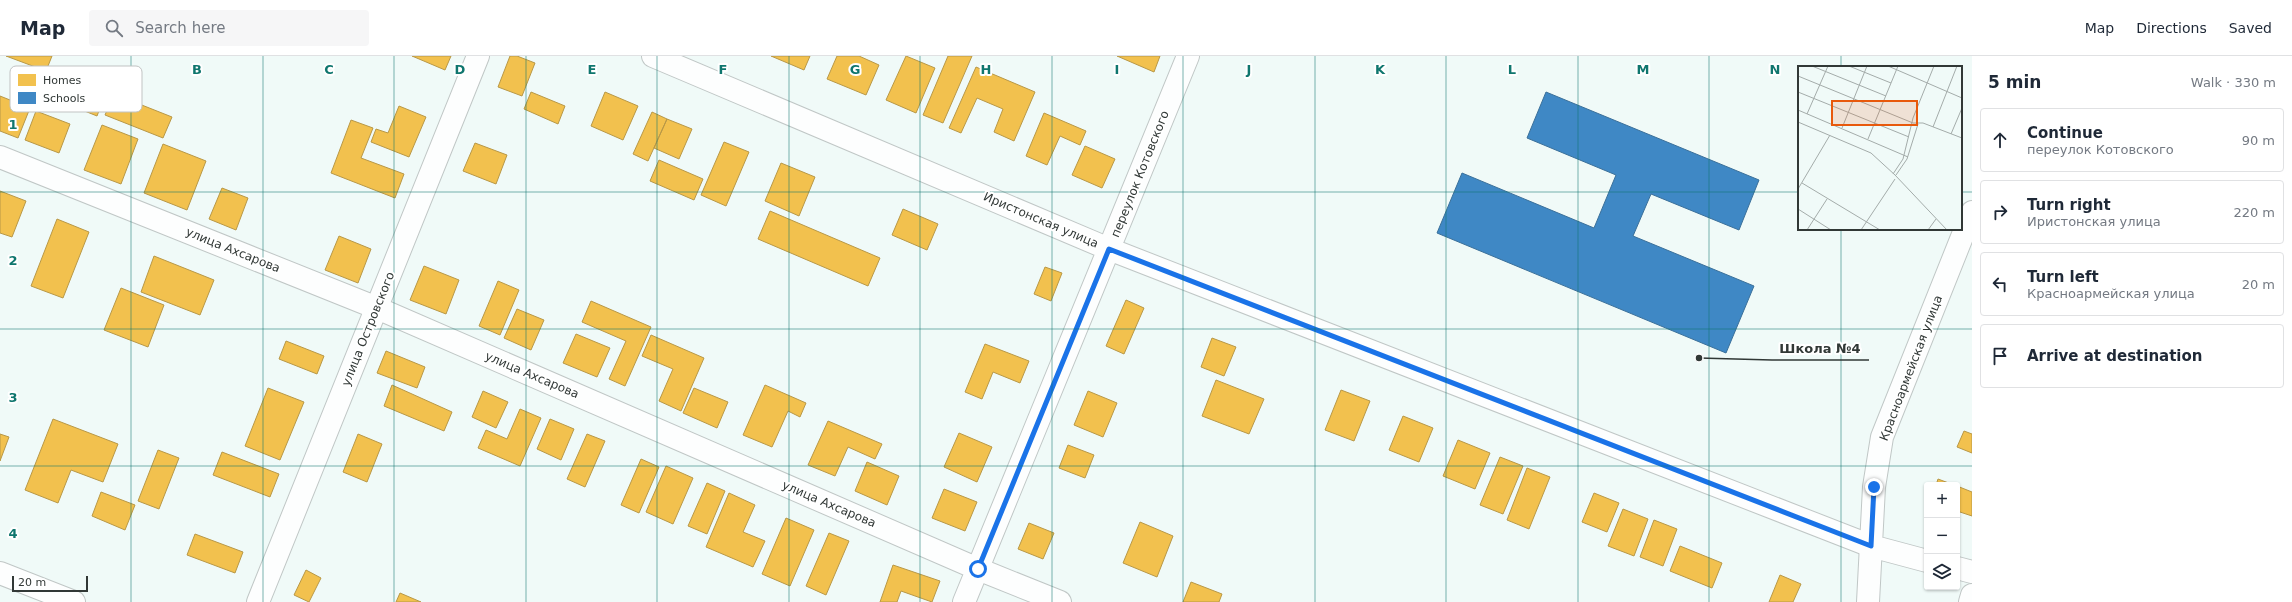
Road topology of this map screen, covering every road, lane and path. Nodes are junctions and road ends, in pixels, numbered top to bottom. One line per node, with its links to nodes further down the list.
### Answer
1 (478, 56): 7 (street, улица Островского)
2 (653, 56): 6 (street, Иристонская улица)
3 (1188, 56): 6 (street, переулок Котовского)
4 (0, 157): 7 (street, улица Ахсарова)
5 (1972, 212): 8 (street, Красноармейская улица)
6 (1109, 249): 8 (street, Иристонская улица); 10 (street, переулок Котовского)
7 (377, 308): 10 (street, улица Ахсарова); 16 (street, улица Островского)
8 (1871, 546): 9 (street, Иристонская улица); 19 (street, Красноармейская улица)
9 (1924, 560)
10 (978, 569): 17 (street, переулок Котовского); 18 (street, улица Ахсарова)
11 (1960, 569): 12 (street)
12 (1972, 572)
13 (0, 573): 15 (street)
14 (1972, 595): 20 (street)
15 (74, 602)
16 (258, 602)
17 (964, 602)
18 (1060, 602)
19 (1868, 602)
20 (1970, 602)

